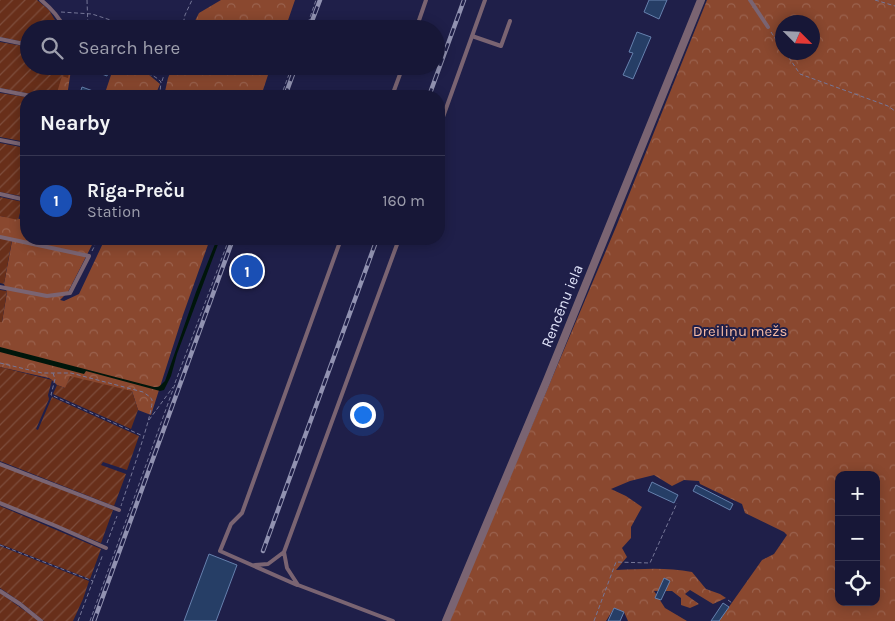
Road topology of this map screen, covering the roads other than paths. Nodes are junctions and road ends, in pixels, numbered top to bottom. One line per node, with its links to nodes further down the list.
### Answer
1 (41, 0): 6 (lane)
2 (426, 0): 7 (lane)
3 (485, 0): 10 (lane)
4 (701, 0): 38 (street, Rencēnu iela)
5 (750, 0): 9 (lane)
6 (60, 20)
7 (419, 20)
8 (510, 21): 10 (lane)
9 (768, 27)
10 (472, 36): 17 (lane)
11 (0, 39): 12 (lane)
12 (20, 43)
13 (400, 75): 15 (lane)
14 (0, 90): 16 (lane)
15 (394, 90)
16 (20, 94)
17 (445, 111)
18 (0, 140): 19 (lane)
19 (20, 144)
20 (0, 194): 21 (lane)
21 (20, 199)
22 (0, 237): 23 (lane)
23 (20, 241)
24 (37, 245): 27 (lane)
25 (339, 245): 33 (lane)
26 (397, 245): 32 (lane)
27 (0, 287)
28 (0, 464): 30 (lane)
29 (0, 503): 31 (lane)
30 (119, 510)
31 (106, 548)
32 (284, 552): 33 (lane); 34 (lane)
33 (253, 565): 34 (lane)
34 (298, 585): 37 (lane)
35 (0, 590): 36 (lane)
36 (41, 621)
37 (393, 621)
38 (446, 621)

